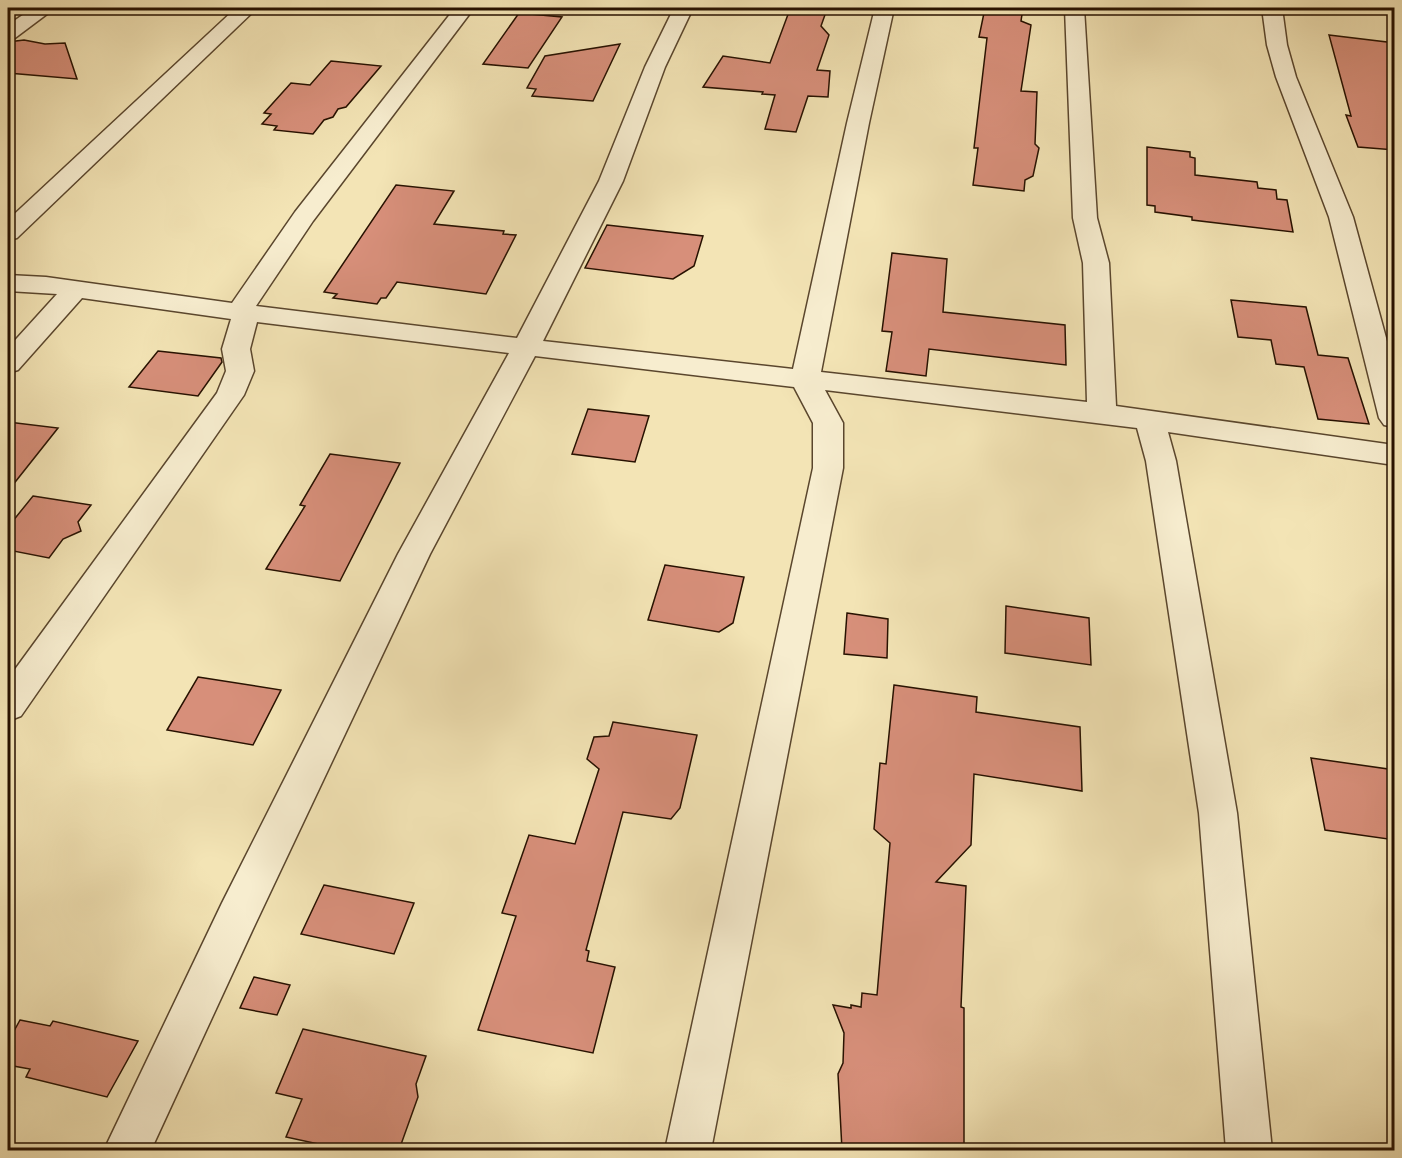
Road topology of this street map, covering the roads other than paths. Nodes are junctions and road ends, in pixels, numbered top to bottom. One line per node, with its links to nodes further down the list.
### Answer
1 (45, 8): 8 (street)
2 (247, 8): 9 (street)
3 (464, 8): 12 (street)
4 (684, 8): 13 (street)
5 (885, 8): 15 (street)
6 (1075, 8): 16 (street)
7 (1272, 8): 17 (street)
8 (8, 34)
9 (8, 232)
10 (8, 283): 11 (street)
11 (76, 289): 12 (street); 14 (street)
12 (242, 312): 13 (street); 20 (street)
13 (526, 347): 15 (street); 21 (street)
14 (8, 364)
15 (805, 380): 16 (street); 22 (street)
16 (1102, 413): 18 (street)
17 (1395, 418)
18 (1150, 420): 19 (street); 23 (street)
19 (1395, 454)
20 (8, 706)
21 (127, 1150)
22 (688, 1150)
23 (1249, 1150)

